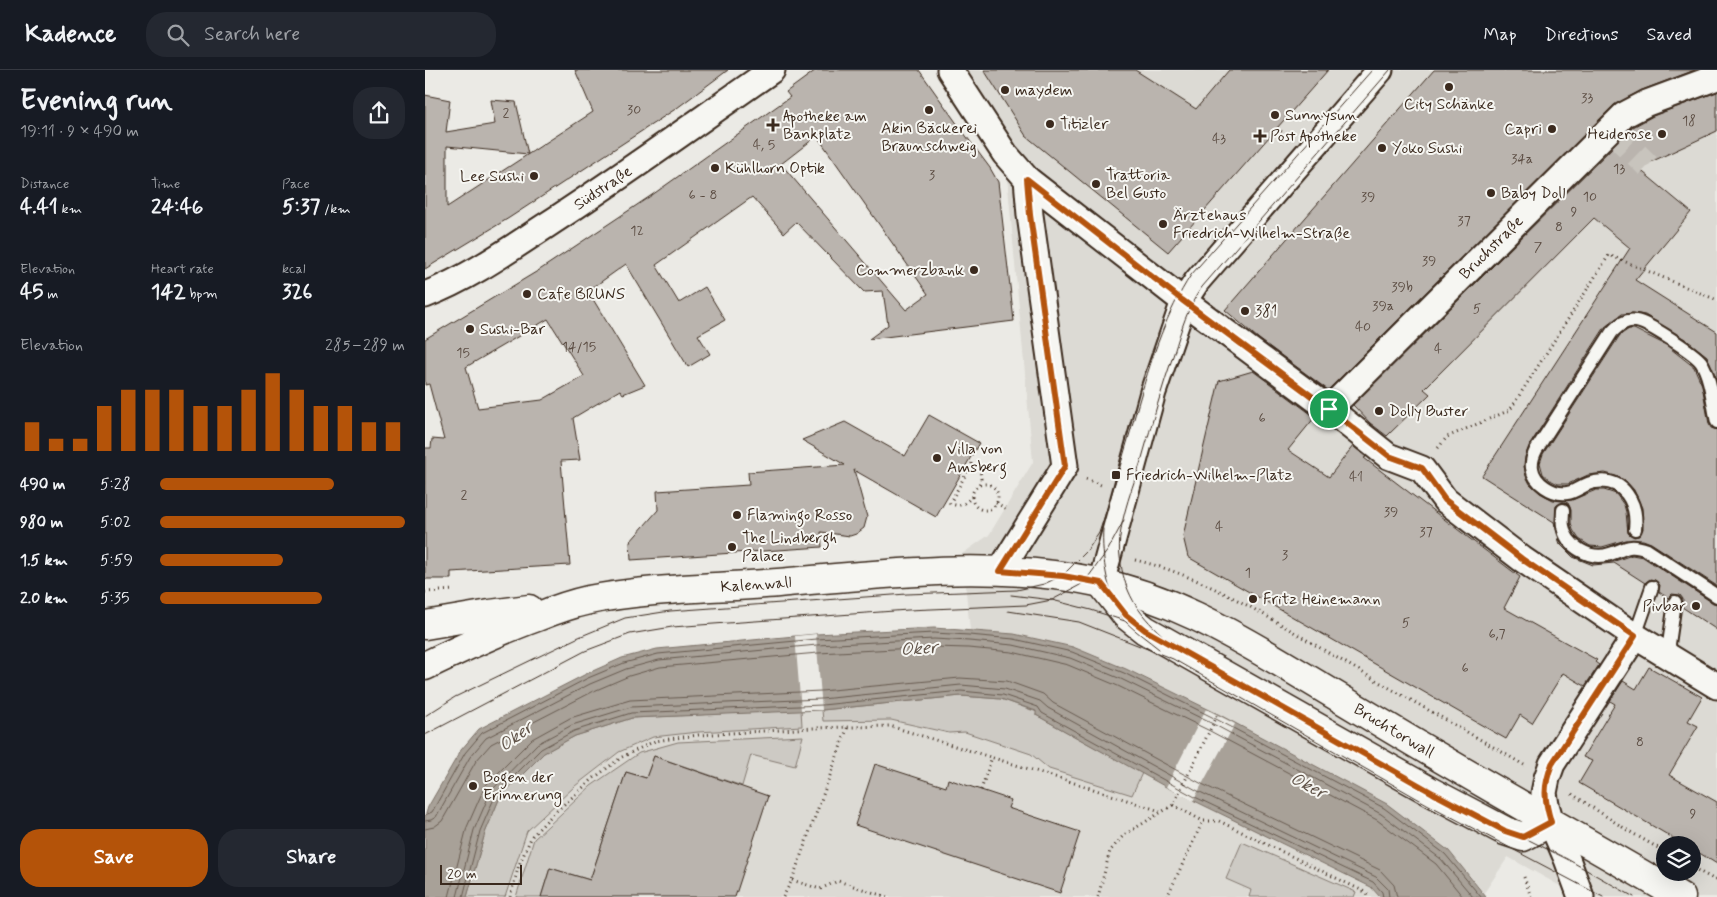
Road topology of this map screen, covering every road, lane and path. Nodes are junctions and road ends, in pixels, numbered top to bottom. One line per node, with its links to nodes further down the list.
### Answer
1 (773, 70): 8 (street, Südstraße)
2 (951, 70): 7 (street)
3 (1380, 70): 10 (street)
4 (1717, 77): 11 (street, Bruchstraße)
5 (1277, 128): 6 (path)
6 (1284, 134)
7 (1027, 179): 10 (street); 21 (street)
8 (425, 295)
9 (1717, 300): 13 (path)
10 (1184, 301): 11 (street); 20 (street)
11 (1329, 409): 13 (street)
12 (1717, 422): 19 (lane)
13 (1422, 468): 28 (street)
14 (979, 485): 15 (path); 15 (path); 16 (path)
15 (972, 496): 16 (path)
16 (996, 503): 17 (path)
17 (1005, 508)
18 (1563, 510): 24 (lane)
19 (1635, 529)
20 (1107, 554): 22 (street); 35 (path)
21 (1000, 571): 22 (main road, Kalenwall); 26 (main road, Kalenwall)
22 (1101, 583): 40 (main road, Bruchtorwall); 40 (main road)
23 (1652, 587): 28 (lane)
24 (1717, 596)
25 (1675, 602): 30 (lane)
26 (568, 606): 27 (main road); 29 (main road, Kalenwall)
27 (425, 624)
28 (1635, 636): 30 (street); 35 (street)
29 (425, 666)
30 (1683, 667): 31 (street)
31 (1717, 686)
32 (1218, 714): 37 (path)
33 (849, 726): 34 (path); 44 (path); 46 (path)
34 (992, 757): 36 (path); 38 (path)
35 (1547, 778): 40 (street); 41 (path)
36 (981, 790)
37 (1173, 805): 38 (path); 39 (path)
38 (1160, 812): 49 (path)
39 (1203, 821): 50 (path); 51 (path)
40 (1551, 822): 53 (street); 54 (main road, Bruchtorwall)
41 (1656, 847)
42 (1701, 873): 45 (path)
43 (1524, 876): 52 (path)
44 (792, 880): 47 (path); 48 (path)
45 (1717, 882)
46 (510, 897)
47 (783, 897)
48 (887, 897)
49 (1098, 897)
50 (1167, 897)
51 (1370, 897)
52 (1531, 897)
53 (1581, 897)
54 (1681, 897)

